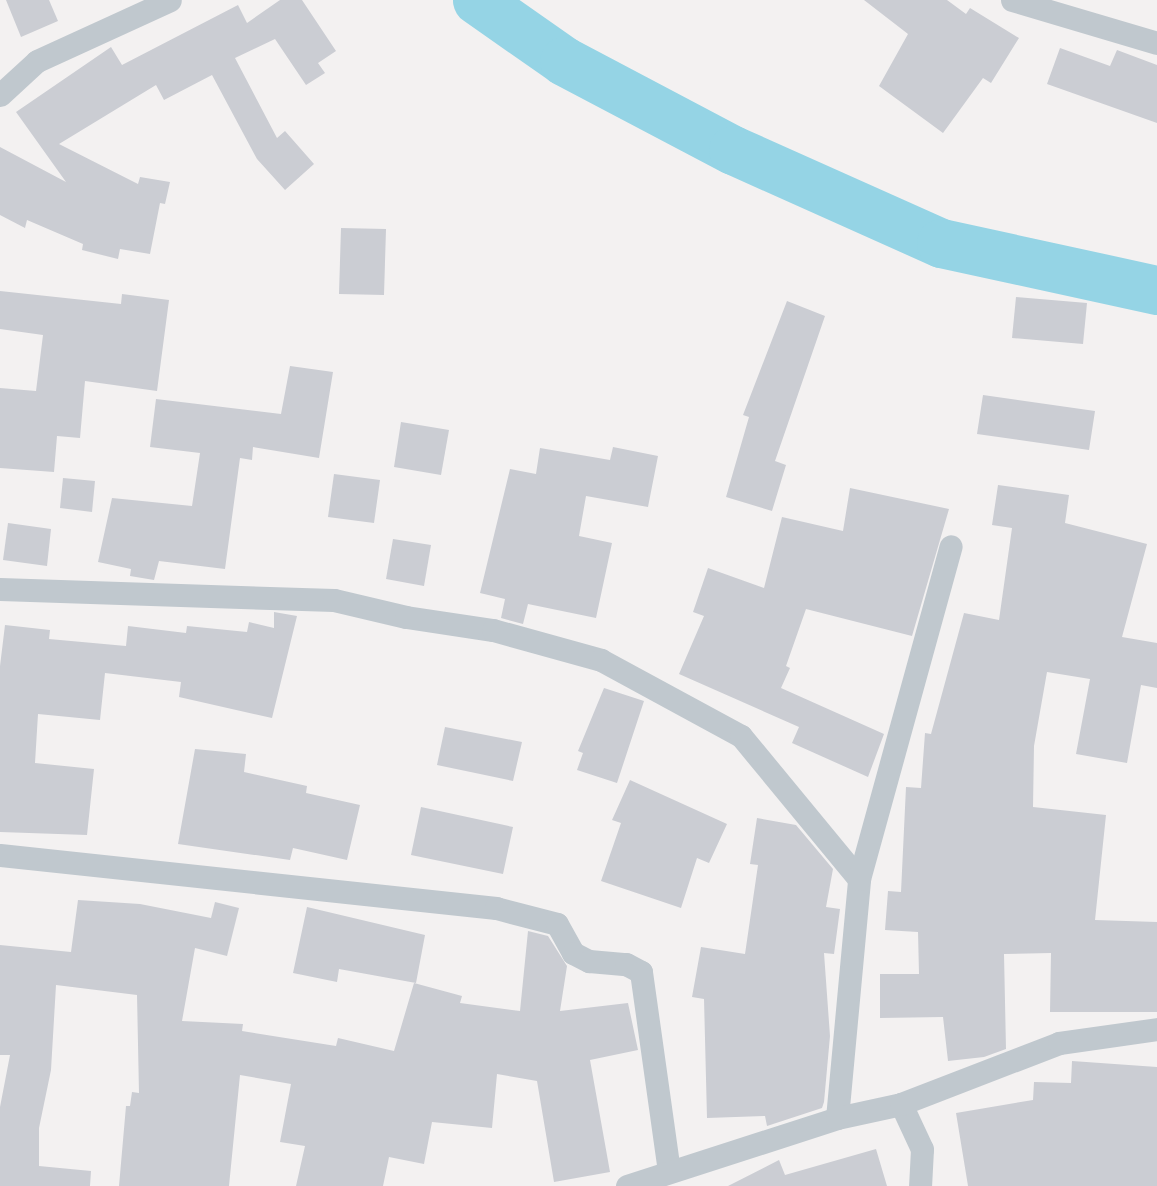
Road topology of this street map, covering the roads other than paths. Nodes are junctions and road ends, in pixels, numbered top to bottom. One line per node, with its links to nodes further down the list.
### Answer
1 (170, 0): 4 (street)
2 (1012, 0): 3 (street)
3 (1157, 43)
4 (0, 95)
5 (951, 546): 8 (street)
6 (0, 589): 8 (street)
7 (0, 855): 12 (street)
8 (859, 879): 11 (street)
9 (1157, 1030): 10 (street)
10 (901, 1104): 11 (street); 14 (street)
11 (837, 1118): 12 (street)
12 (669, 1170): 13 (street)
13 (626, 1186)
14 (919, 1186)

